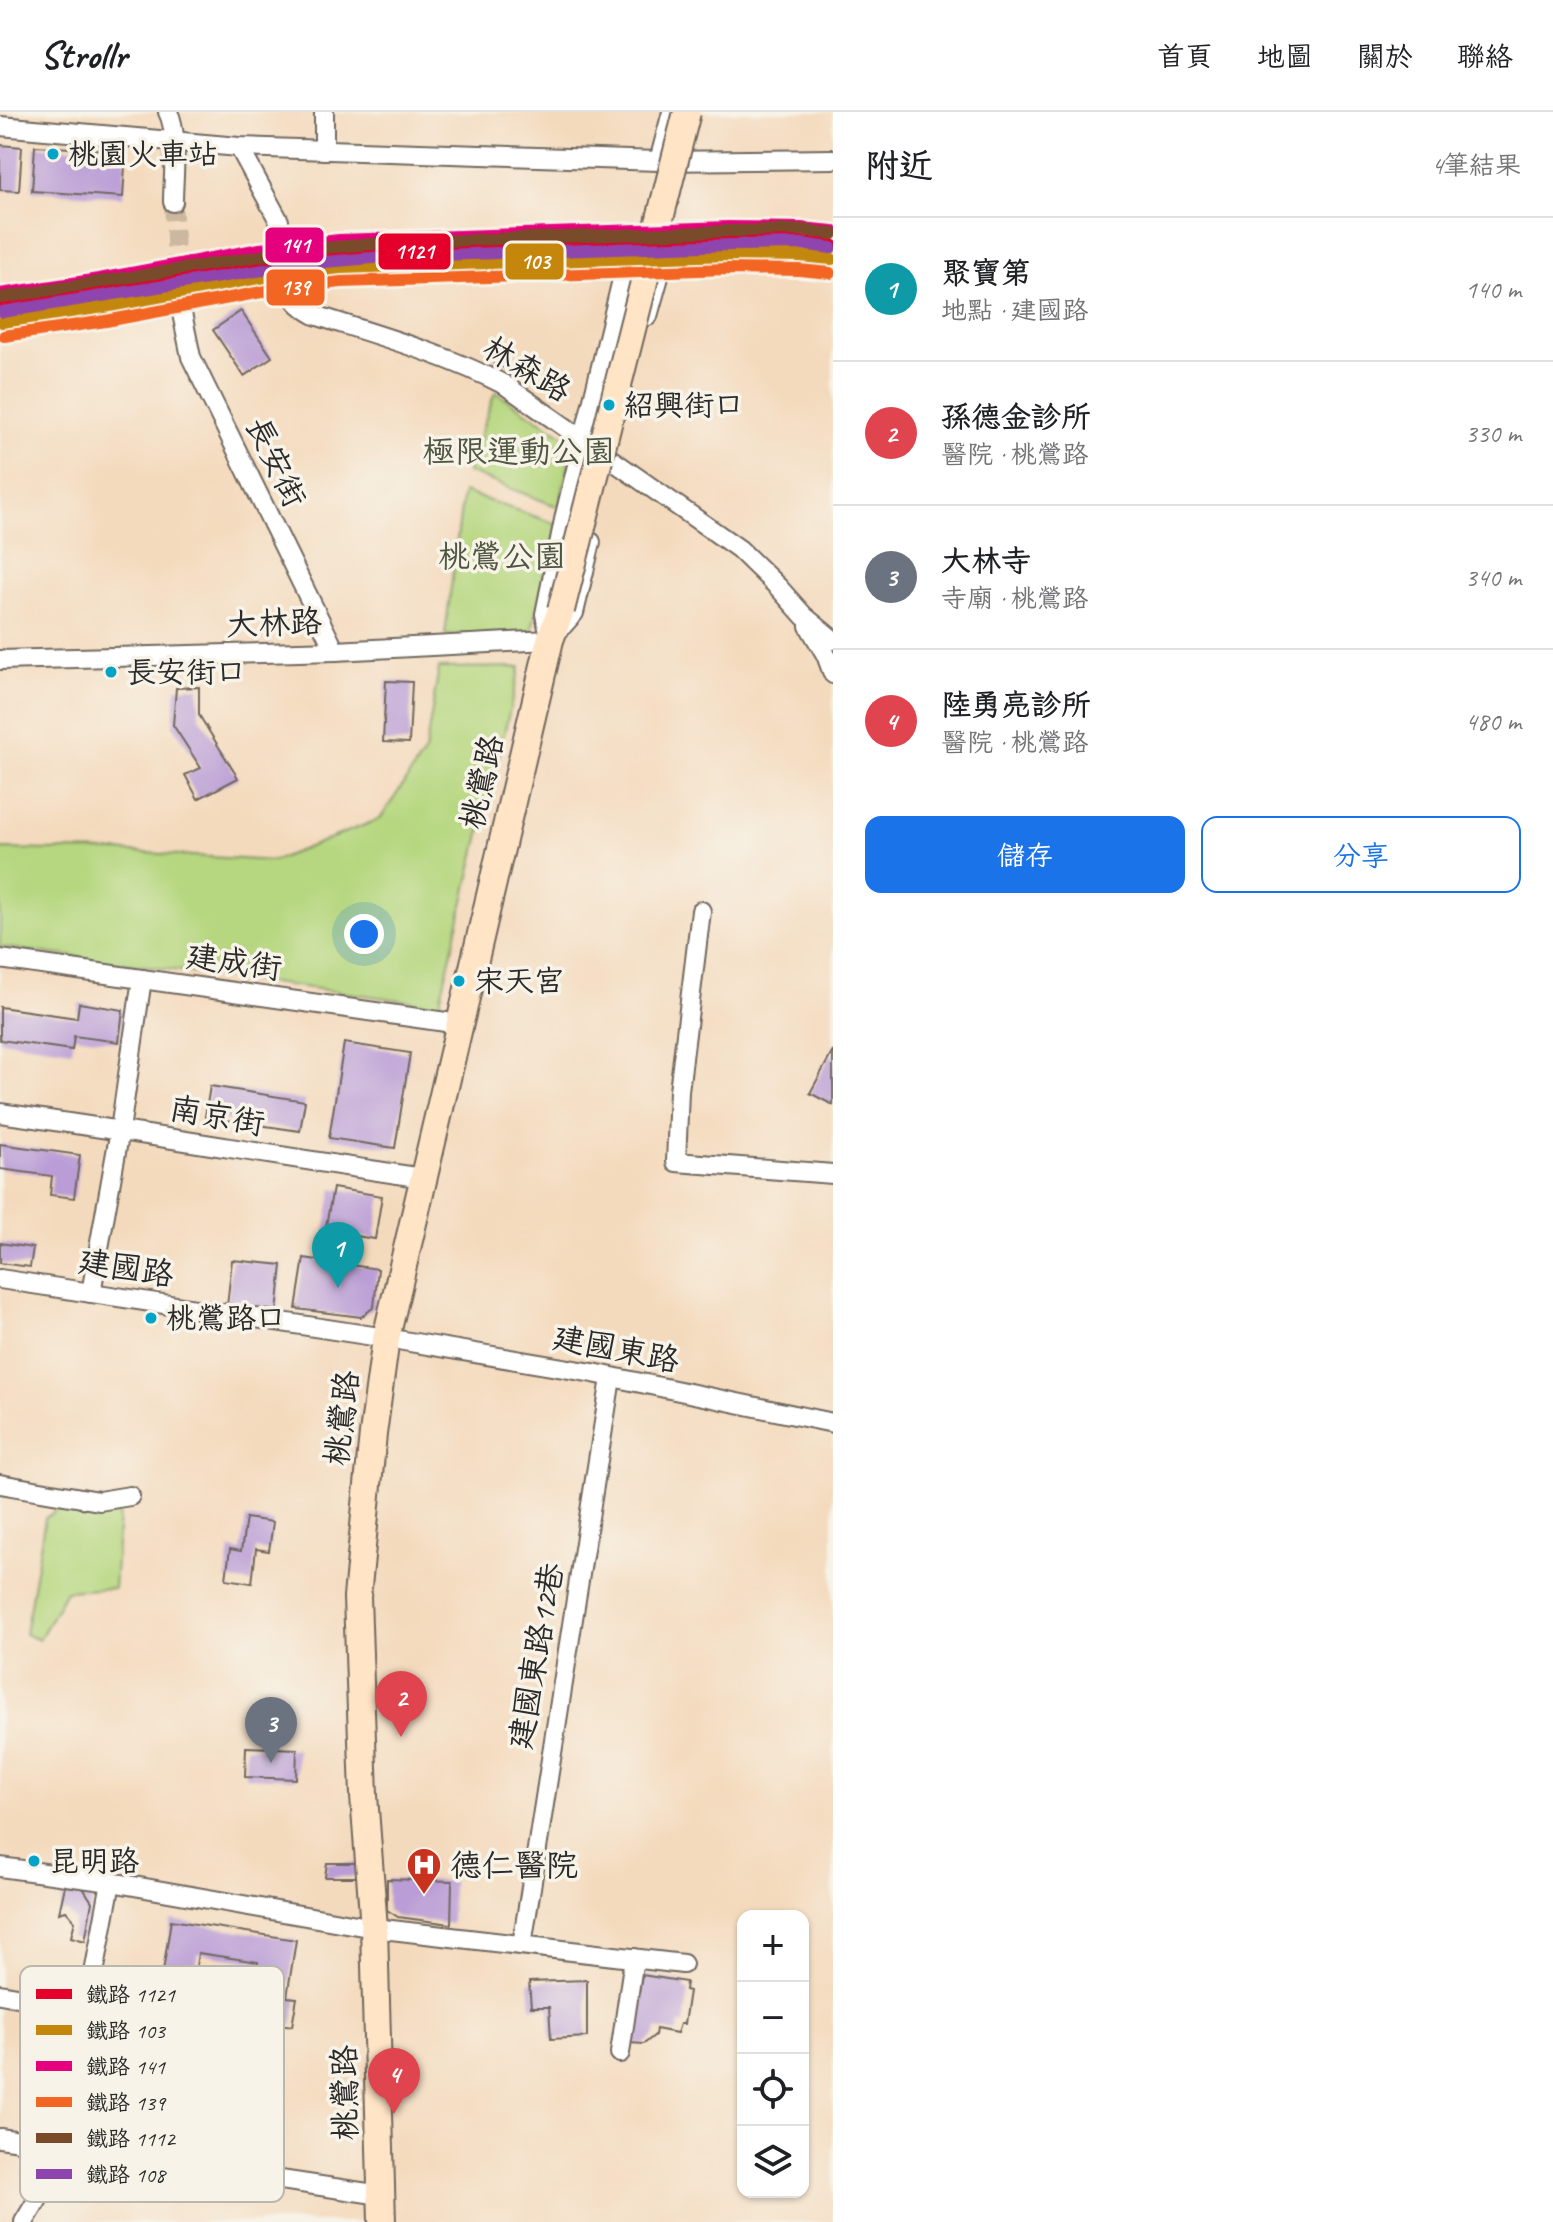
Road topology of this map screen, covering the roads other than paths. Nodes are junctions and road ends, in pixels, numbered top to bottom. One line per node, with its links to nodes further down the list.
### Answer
1 (168, 112): 7 (street)
2 (324, 112): 9 (street)
3 (672, 112): 12 (street)
4 (687, 112): 24 (main road, 桃鶯路, bridge)
5 (699, 112): 11 (street)
6 (0, 126): 7 (street)
7 (174, 141): 8 (street); 13 (street)
8 (236, 146): 9 (street); 14 (street)
9 (324, 150): 12 (street)
10 (833, 159): 11 (street)
11 (687, 160): 12 (street)
12 (659, 161)
13 (173, 202)
14 (279, 221)
15 (833, 257): 16 (street)
16 (664, 259): 19 (street, 桃鶯路); 20 (street, 桃鶯路)
17 (285, 280): 21 (street, 林森路)
18 (178, 294): 26 (street, 長安街)
19 (590, 411): 20 (street, 林森路); 21 (street, 桃鶯路)
20 (620, 421): 22 (street, 桃鶯路)
21 (583, 439): 22 (street, 林森路); 24 (street, 桃鶯路)
22 (611, 458): 23 (street, 林森路); 24 (street, 桃鶯路)
23 (804, 616): 25 (street, 林森路); 28 (street)
24 (550, 640): 26 (street, 大林路); 32 (main road, 桃鶯路)
25 (833, 640)
26 (335, 651): 27 (street, 大林路)
27 (0, 660)
28 (833, 674)
29 (701, 911): 35 (street)
30 (0, 959): 31 (street, 建成街)
31 (142, 979): 32 (street, 建成街); 34 (street)
32 (460, 1024): 36 (main road, 桃鶯路)
33 (0, 1113): 34 (street, 南京街)
34 (120, 1130): 36 (street, 南京街); 38 (street)
35 (833, 1174)
36 (424, 1178): 39 (main road, 桃鶯路)
37 (0, 1279): 38 (street, 建國路)
38 (91, 1293): 39 (street, 建國路)
39 (386, 1338): 40 (street, 建國東路); 46 (main road, 桃鶯路)
40 (611, 1378): 41 (street, 建國東路); 47 (street, 建國東路12巷)
41 (833, 1423)
42 (0, 1484): 43 (street)
43 (130, 1496)
44 (0, 1867): 45 (street)
45 (111, 1882): 46 (street); 50 (street)
46 (374, 1928): 47 (street); 57 (main road, 桃鶯路)
47 (522, 1945): 48 (street)
48 (634, 1958): 49 (street); 53 (street)
49 (683, 1964)
50 (96, 1966)
51 (0, 1994): 52 (street)
52 (20, 1997)
53 (620, 2053)
54 (0, 2138): 55 (street)
55 (20, 2141)
56 (284, 2180): 57 (street)
57 (381, 2195): 60 (main road, 桃鶯路)
58 (36, 2202): 59 (street)
59 (24, 2222)
60 (382, 2222)

